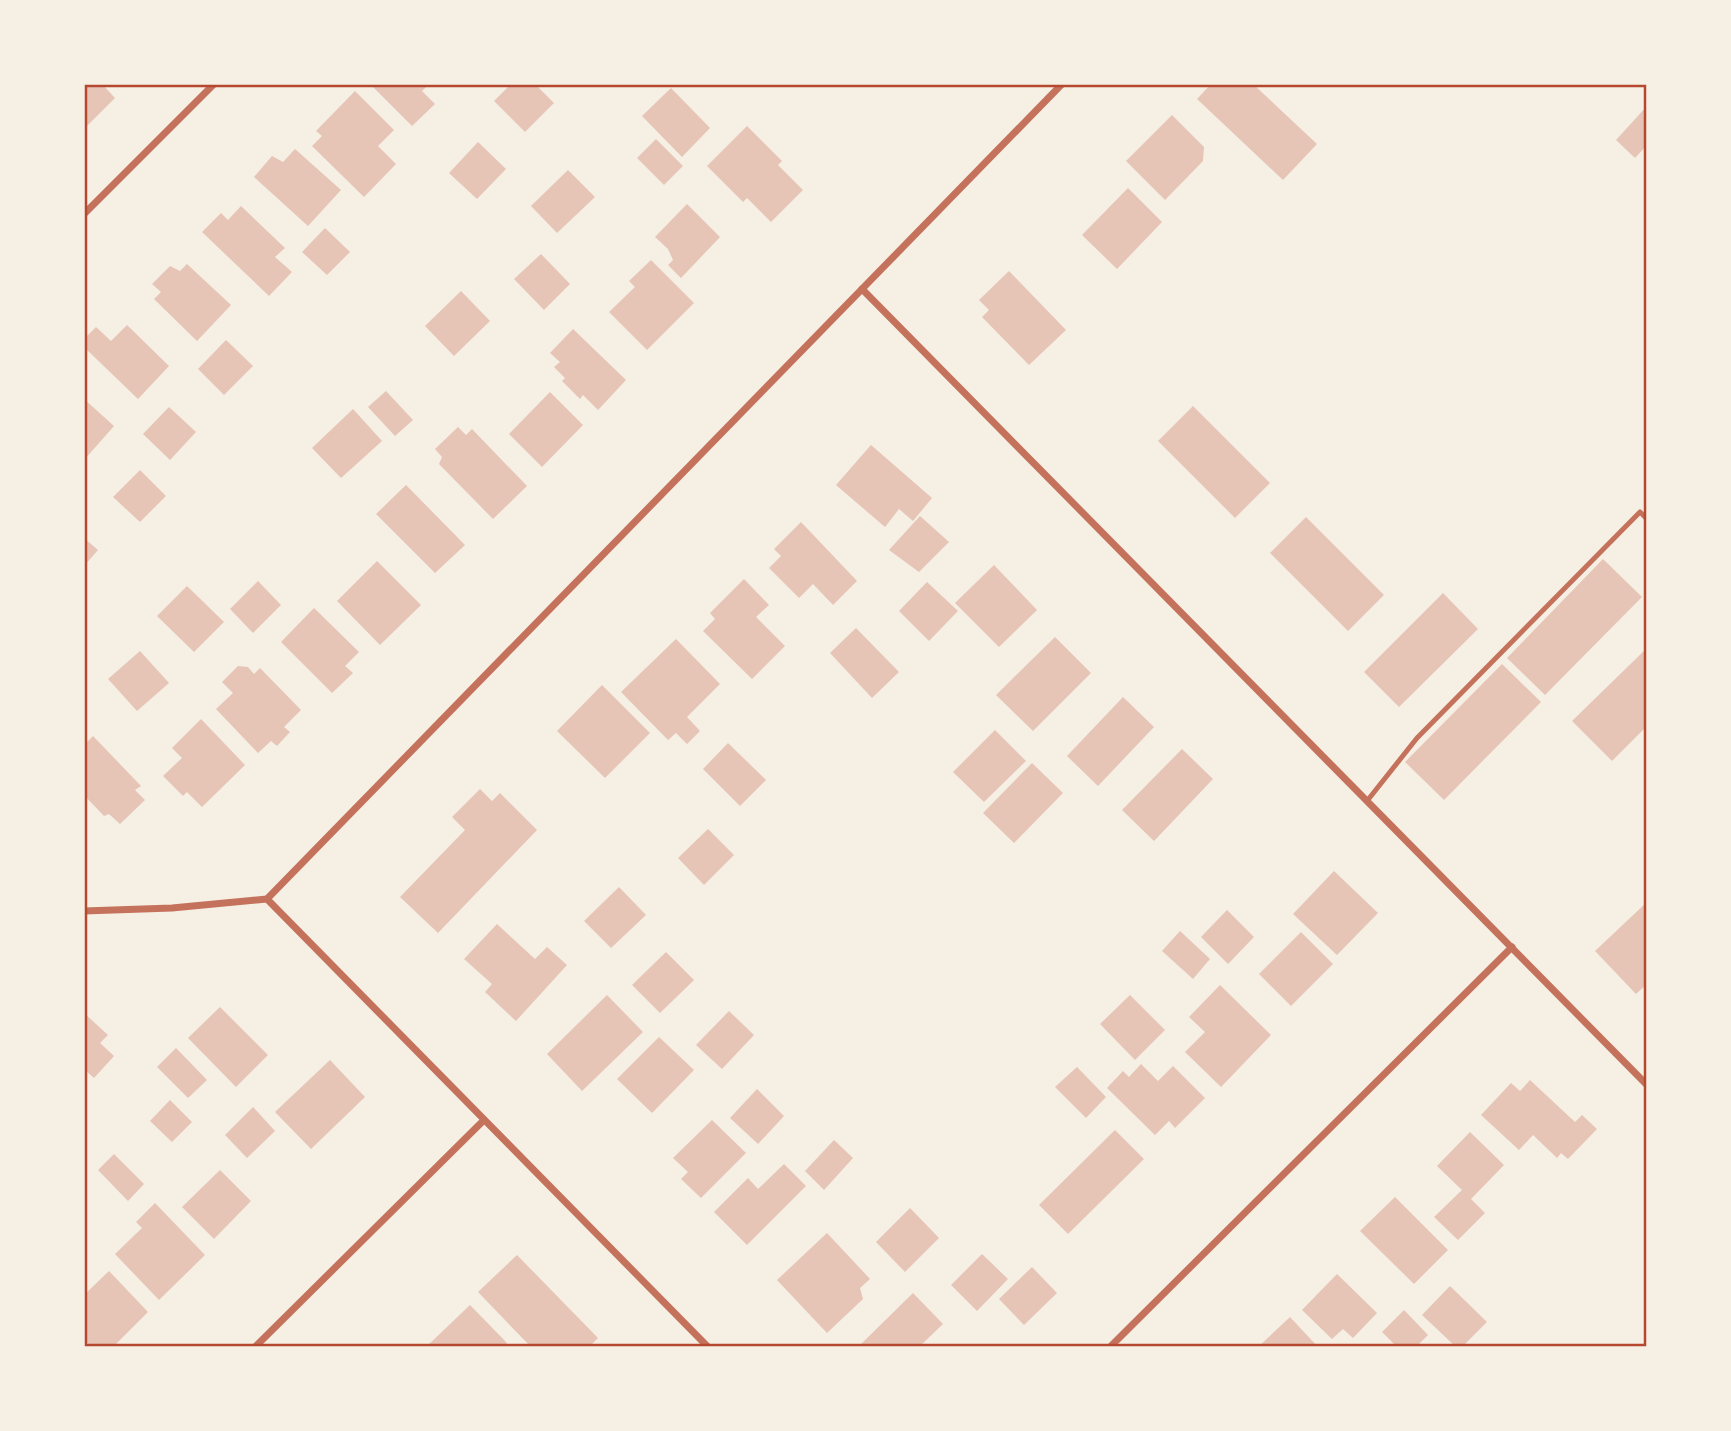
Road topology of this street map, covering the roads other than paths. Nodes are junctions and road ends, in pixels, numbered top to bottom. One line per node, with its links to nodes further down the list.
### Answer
1 (214, 84): 3 (street)
2 (1062, 84): 4 (street)
3 (84, 214)
4 (862, 289): 6 (street); 7 (street)
5 (1647, 519): 6 (lane)
6 (1367, 801): 9 (street)
7 (267, 899): 8 (street); 11 (street)
8 (84, 911)
9 (1512, 947): 10 (street); 14 (street)
10 (1647, 1085)
11 (484, 1119): 12 (street); 13 (street)
12 (255, 1347)
13 (708, 1347)
14 (1110, 1347)

